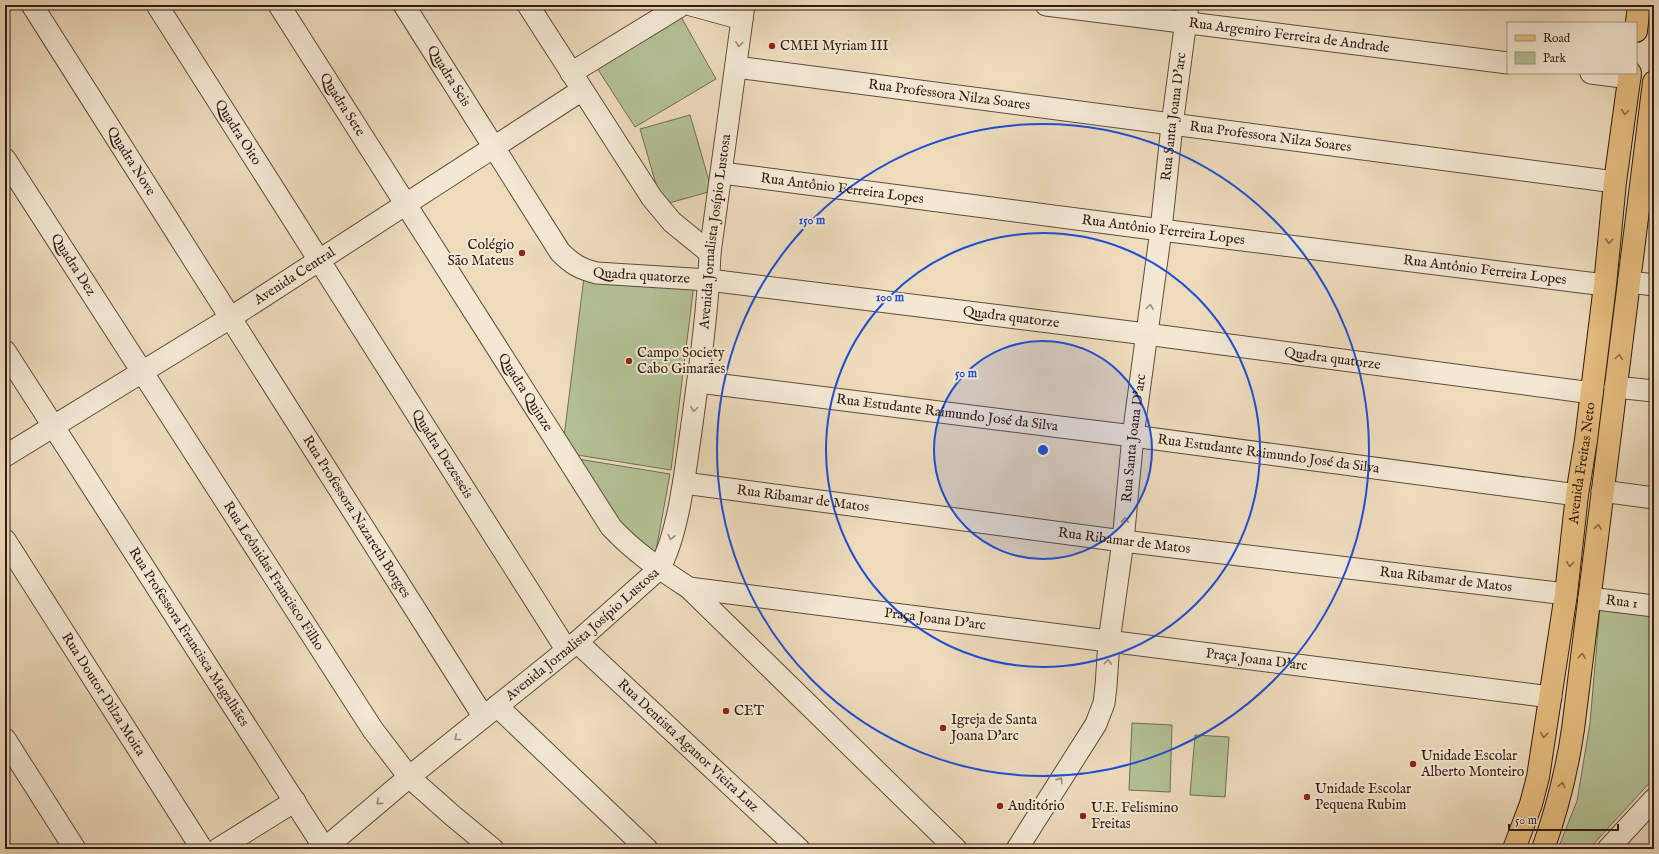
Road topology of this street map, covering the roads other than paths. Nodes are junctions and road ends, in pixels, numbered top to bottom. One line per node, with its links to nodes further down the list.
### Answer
1 (32, 5): 33 (street, Quadra Nove)
2 (157, 5): 28 (street, Quadra Oito)
3 (279, 5): 25 (street, Quadra Sete)
4 (404, 5): 20 (street, Quadra Seis)
5 (528, 5): 17 (street)
6 (682, 5): 17 (street, Avenida Central)
7 (691, 5): 10 (street)
8 (1046, 5): 11 (street, Rua Argemiro Ferreira de Andrade)
9 (1639, 5): 12 (main road)
10 (743, 12): 14 (street, Avenida Jornalista Josípio Lustosa, one-way to 14)
11 (1187, 14): 13 (street, Rua Argemiro Ferreira de Andrade); 19 (street, Rua Santa Joana D'arc)
12 (1637, 22)
13 (1507, 63)
14 (736, 67): 19 (street, Rua Professora Nilza Soares); 22 (street, Avenida Jornalista Josípio Lustosa)
15 (1610, 74): 16 (street)
16 (1630, 75): 24 (main road, Avenida Freitas Neto, one-way to 24)
17 (576, 82): 20 (street, Avenida Central); 27 (street)
18 (1654, 82): 23 (main road, Avenida Freitas Neto)
19 (1172, 125): 24 (street, Rua Professora Nilza Soares); 26 (street, Rua Santa Joana D'arc)
20 (494, 146): 25 (street, Avenida Central); 29 (street, Quadra quatorze)
21 (5, 159): 36 (street, Quadra Dez)
22 (722, 173): 26 (street, Rua Antônio Ferreira Lopes); 27 (street, Avenida Jornalista Josípio Lustosa)
23 (1648, 174): 30 (main road, Avenida Freitas Neto)
24 (1615, 182): 31 (main road, Avenida Freitas Neto, one-way to 31)
25 (405, 205): 28 (street, Avenida Central); 52 (street, Quadra Quinze)
26 (1161, 230): 31 (street, Rua Antônio Ferreira Lopes); 34 (street, Rua Santa Joana D'arc, one-way to 26)
27 (710, 253): 29 (street, Avenida Jornalista Josípio Lustosa)
28 (319, 260): 33 (street, Avenida Central); 58 (street, Quadra Dezesseis)
29 (709, 280): 34 (street, Quadra quatorze); 37 (street, Avenida Jornalista Josípio Lustosa)
30 (1630, 282): 32 (street); 38 (main road, Avenida Freitas Neto, one-way to 30)
31 (1605, 285): 40 (main road, Avenida Freitas Neto)
32 (1654, 285)
33 (230, 318): 36 (street, Avenida Central); 60 (street, Rua Professora Nazareth Borges)
34 (1146, 334): 40 (street, Quadra quatorze); 42 (street, Rua Santa Joana D'arc)
35 (5, 351): 41 (street, Rua Professora Francisca Magalhães)
36 (141, 372): 41 (street, Avenida Central); 62 (street, Rua Leônidas Francisco Filho)
37 (698, 382): 42 (street, Rua Estudante Raimundo José da Silva); 46 (street, Avenida Jornalista Josípio Lustosa, one-way to 46)
38 (1615, 387): 39 (street); 44 (main road, Avenida Freitas Neto)
39 (1654, 392)
40 (1592, 393): 43 (main road, Avenida Freitas Neto)
41 (52, 425): 45 (street, Avenida Central); 64 (street, Rua Professora Francisca Magalhães)
42 (1133, 436): 48 (street, Rua Estudante Raimundo José da Silva); 51 (street, Rua Santa Joana D'arc, one-way to 42)
43 (1586, 440): 44 (main road); 48 (main road, Avenida Freitas Neto)
44 (1608, 444): 47 (main road, Avenida Freitas Neto)
45 (5, 456)
46 (684, 483): 51 (street, Rua Ribamar de Matos); 52 (street, Avenida Jornalista Josípio Lustosa, one-way to 52)
47 (1602, 491): 49 (street); 55 (main road, Avenida Freitas Neto, one-way to 47)
48 (1577, 495): 54 (main road, Avenida Freitas Neto, one-way to 54)
49 (1654, 498)
50 (5, 540): 67 (street, Rua Doutor Dilza Moita)
51 (1123, 541): 54 (street, Rua Ribamar de Matos); 57 (street, Rua Santa Joana D'arc)
52 (659, 569): 53 (street, Quadra Quinze); 58 (street, Avenida Jornalista Josípio Lustosa)
53 (689, 588): 57 (street, Praça Joana D'arc); 72 (street)
54 (1566, 594): 59 (main road, Avenida Freitas Neto)
55 (1589, 598): 56 (street, Rua 1); 75 (main road, Avenida Freitas Neto, one-way to 55)
56 (1654, 606)
57 (1109, 641): 59 (street, Praça Joana D'arc); 73 (street, Rua Santa Joana D'arc, one-way to 57)
58 (572, 645): 60 (street, Avenida Jornalista Josípio Lustosa); 71 (street, Rua Dentista Aganor Vieira Luz)
59 (1551, 697): 74 (main road, Avenida Freitas Neto, one-way to 74)
60 (490, 711): 62 (street, Avenida Jornalista Josípio Lustosa, one-way to 62); 70 (street, Rua Professora Nazareth Borges)
61 (5, 739): 66 (street)
62 (409, 777): 65 (street, Avenida Jornalista Josípio Lustosa, one-way to 65); 69 (street, Rua Leônidas Francisco Filho)
63 (1654, 799): 76 (street)
64 (295, 801): 65 (street, Rua Professora Francisca Magalhães); 68 (street)
65 (332, 847)
66 (76, 849)
67 (202, 849)
68 (218, 849)
69 (493, 849)
70 (646, 849)
71 (799, 849)
72 (956, 849)
73 (1017, 849)
74 (1514, 849)
75 (1543, 849)
76 (1608, 849)

